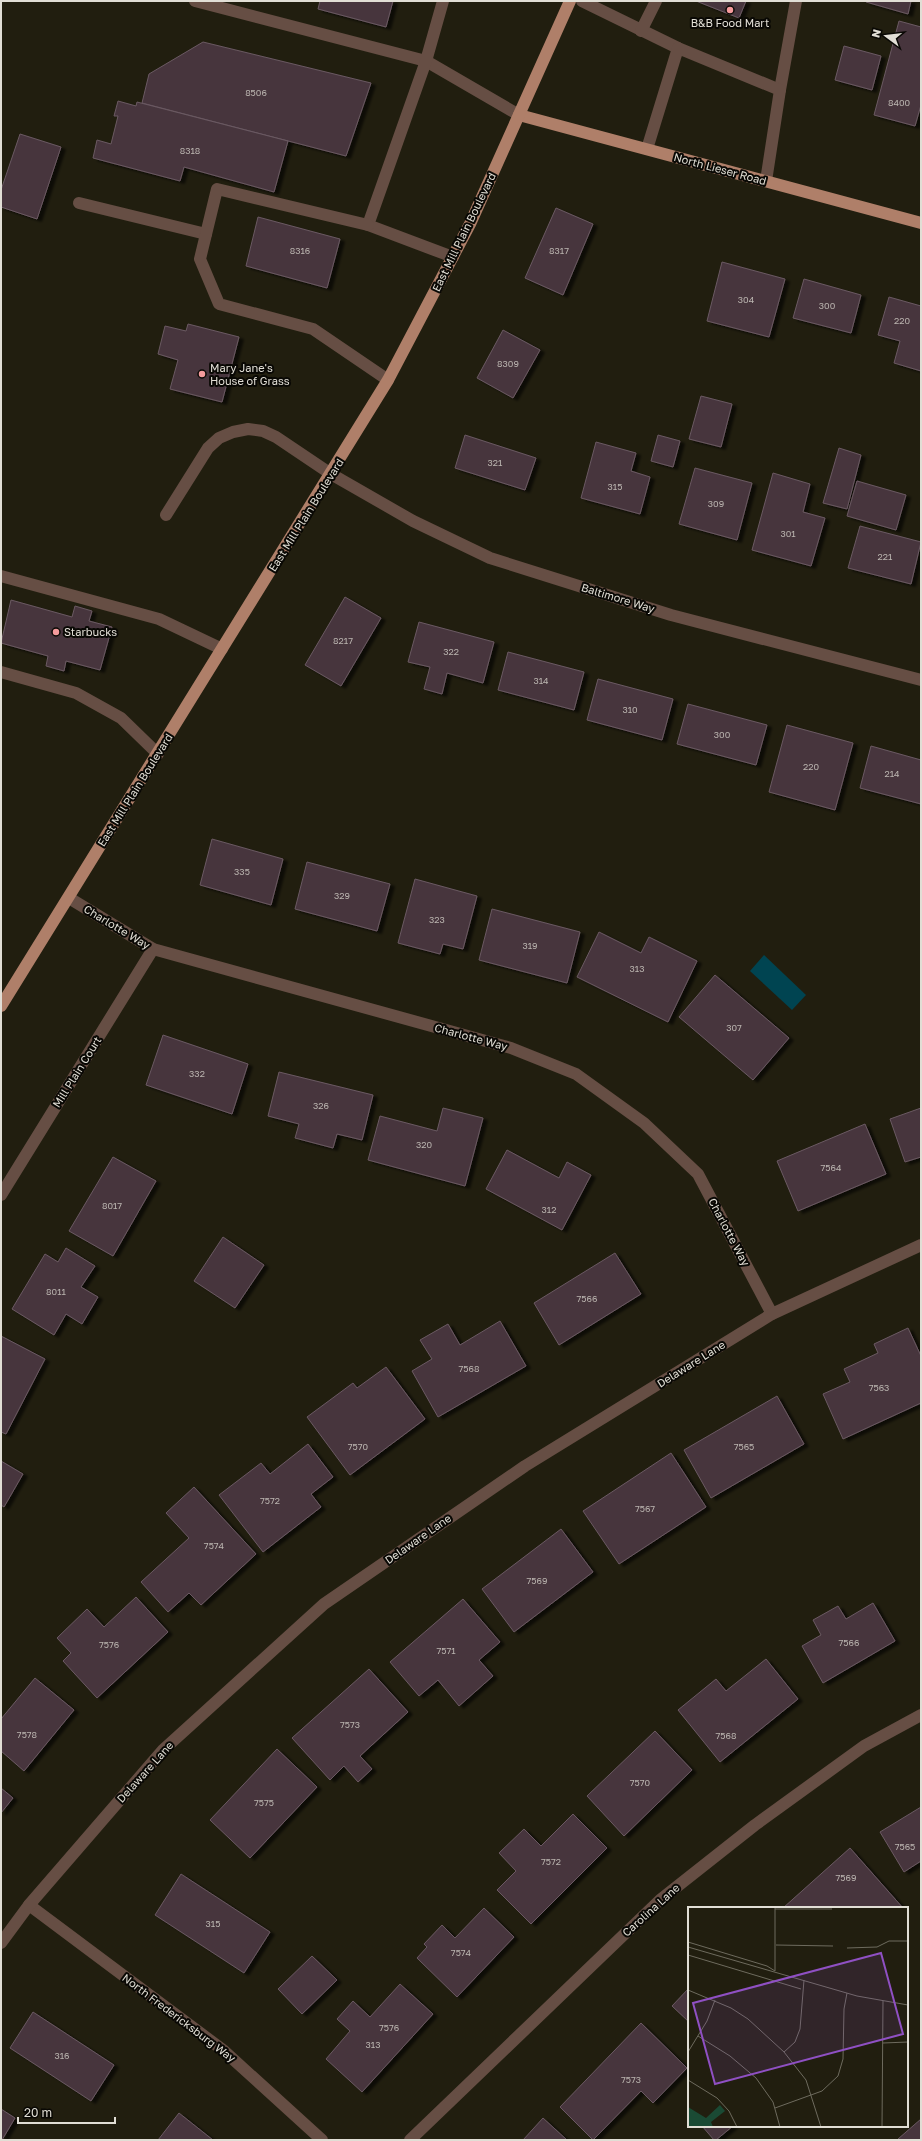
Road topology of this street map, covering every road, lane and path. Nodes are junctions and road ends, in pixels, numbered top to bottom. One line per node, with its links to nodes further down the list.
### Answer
1 (195, 1): 9 (street)
2 (443, 1): 9 (street)
3 (570, 1): 11 (main road, East Mill Plain Boulevard)
4 (582, 1): 7 (street)
5 (656, 1): 7 (street)
6 (796, 1): 10 (street)
7 (640, 31): 8 (street)
8 (678, 48): 10 (street); 12 (street)
9 (426, 61): 11 (street); 16 (street)
10 (780, 90): 13 (street)
11 (519, 116): 12 (main road, North Lieser Road); 18 (main road, East Mill Plain Boulevard)
12 (647, 149): 13 (main road, North Lieser Road)
13 (766, 181): 15 (main road, North Lieser Road)
14 (79, 203): 17 (street)
15 (921, 222)
16 (368, 225): 17 (street); 18 (street)
17 (206, 234): 19 (street)
18 (453, 257): 19 (main road, East Mill Plain Boulevard)
19 (388, 380): 20 (main road, East Mill Plain Boulevard)
20 (331, 474): 21 (street, Baltimore Way); 23 (main road, East Mill Plain Boulevard); 25 (street, Baltimore Way)
21 (166, 515)
22 (1, 576): 23 (street)
23 (222, 649): 26 (main road, East Mill Plain Boulevard)
24 (1, 672): 26 (street)
25 (921, 680)
26 (158, 754): 27 (main road, East Mill Plain Boulevard)
27 (69, 898): 28 (street, Charlotte Way); 29 (main road, East Mill Plain Boulevard)
28 (153, 949): 30 (street, Mill Plain Court); 32 (street, Charlotte Way)
29 (1, 1006)
30 (1, 1195)
31 (921, 1245): 32 (street, Delaware Lane)
32 (772, 1314): 34 (street, Delaware Lane)
33 (921, 1715): 37 (street, Carolina Lane)
34 (29, 1906): 35 (street, Delaware Lane); 36 (street, North Fredericksburg Way)
35 (1, 1943)
36 (322, 2140)
37 (410, 2140)

